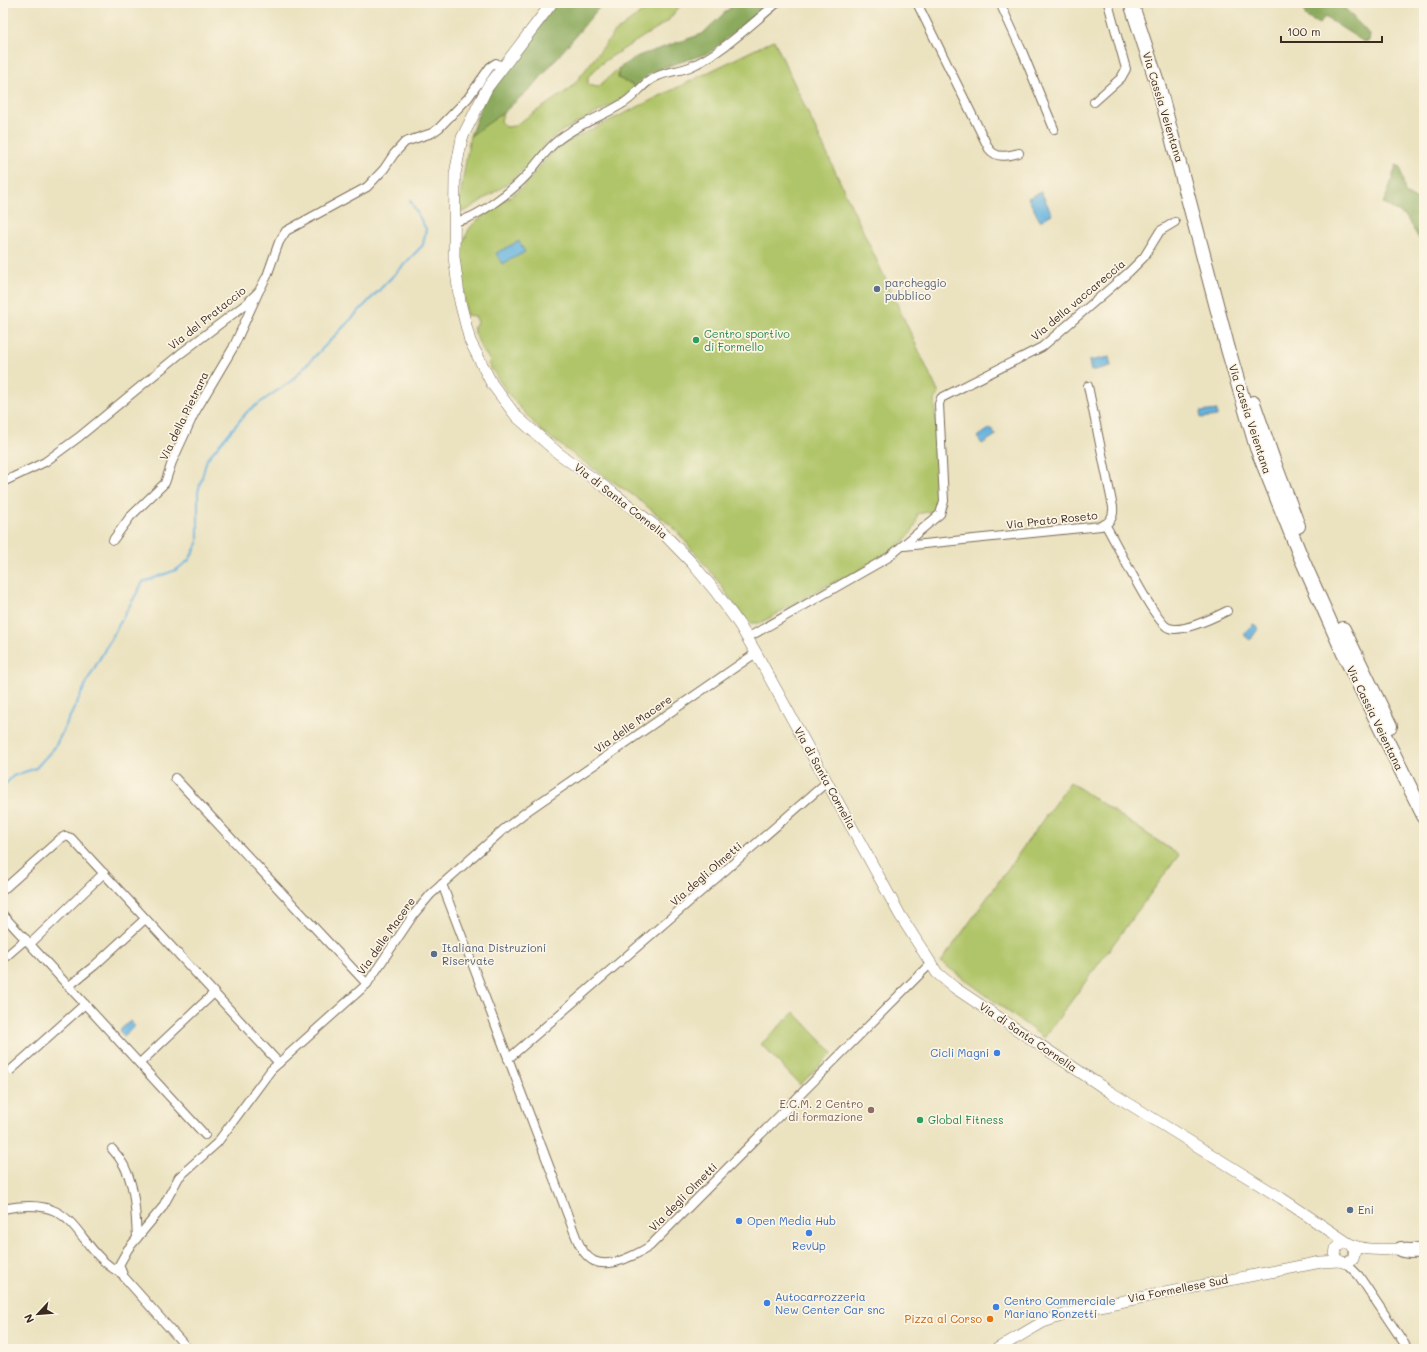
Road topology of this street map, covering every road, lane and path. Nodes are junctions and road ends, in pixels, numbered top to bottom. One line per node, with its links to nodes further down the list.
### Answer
1 (552, 3): 8 (street)
2 (777, 3): 12 (street)
3 (918, 3): 11 (street)
4 (1000, 3): 10 (street)
5 (1108, 3): 9 (street)
6 (1131, 3): 27 (highway, Via Cassia Veientana)
7 (1140, 3): 26 (highway, Via Cassia Veientana)
8 (503, 67): 12 (street, Via di Santa Cornelia); 14 (street, Via del Prataccio)
9 (1094, 102)
10 (1054, 129)
11 (1019, 153)
12 (454, 221): 22 (street, Via di Santa Cornelia)
13 (1175, 222): 17 (street, Via della vaccareccia)
14 (259, 290): 16 (street, Via del Prataccio); 19 (street, Via della Pietrara)
15 (1088, 386): 18 (street, Via Prato Roseto)
16 (3, 482)
17 (934, 518): 20 (street, Via Prato Roseto)
18 (1105, 524): 20 (street, Via Prato Roseto); 21 (street)
19 (113, 540)
20 (904, 546): 22 (street, Via Prato Roseto)
21 (1227, 610)
22 (747, 638): 23 (street, Via di Santa Cornelia)
23 (756, 653): 25 (street, Via di Santa Cornelia); 29 (street, Via delle Macere)
24 (175, 778): 36 (street)
25 (827, 782): 35 (street, Via di Santa Cornelia); 40 (street, Via degli Olmetti)
26 (1424, 794)
27 (1424, 816)
28 (104, 873): 30 (street); 32 (street); 33 (street)
29 (442, 884): 36 (street, Via delle Macere); 40 (street, Via degli Olmetti)
30 (3, 890)
31 (3, 914): 33 (street)
32 (145, 919): 37 (street); 38 (street)
33 (28, 941): 34 (street); 37 (street)
34 (3, 959)
35 (930, 964): 40 (street, Via degli Olmetti); 47 (street, Via di Santa Cornelia)
36 (366, 984): 42 (street, Via delle Macere)
37 (69, 986): 39 (street)
38 (214, 993): 41 (street); 42 (street)
39 (85, 1004): 41 (street); 43 (street)
40 (508, 1059)
41 (140, 1063): 44 (street)
42 (279, 1063): 48 (street, Via delle Macere)
43 (11, 1070)
44 (205, 1135)
45 (112, 1149): 48 (street)
46 (3, 1209): 54 (street)
47 (1328, 1230): 49 (street, Via di Santa Cornelia); 53 (street, Via di Santa Cornelia)
48 (137, 1238): 54 (street, Via delle Macere)
49 (1350, 1244): 51 (street); 53 (street); 53 (street)
50 (1424, 1245): 51 (street)
51 (1401, 1248): 52 (highway); 53 (street)
52 (1424, 1252)
53 (1344, 1257): 56 (street, Via Formellese Sud); 57 (street)
54 (122, 1274): 55 (street)
55 (188, 1349)
56 (997, 1349)
57 (1408, 1349)

